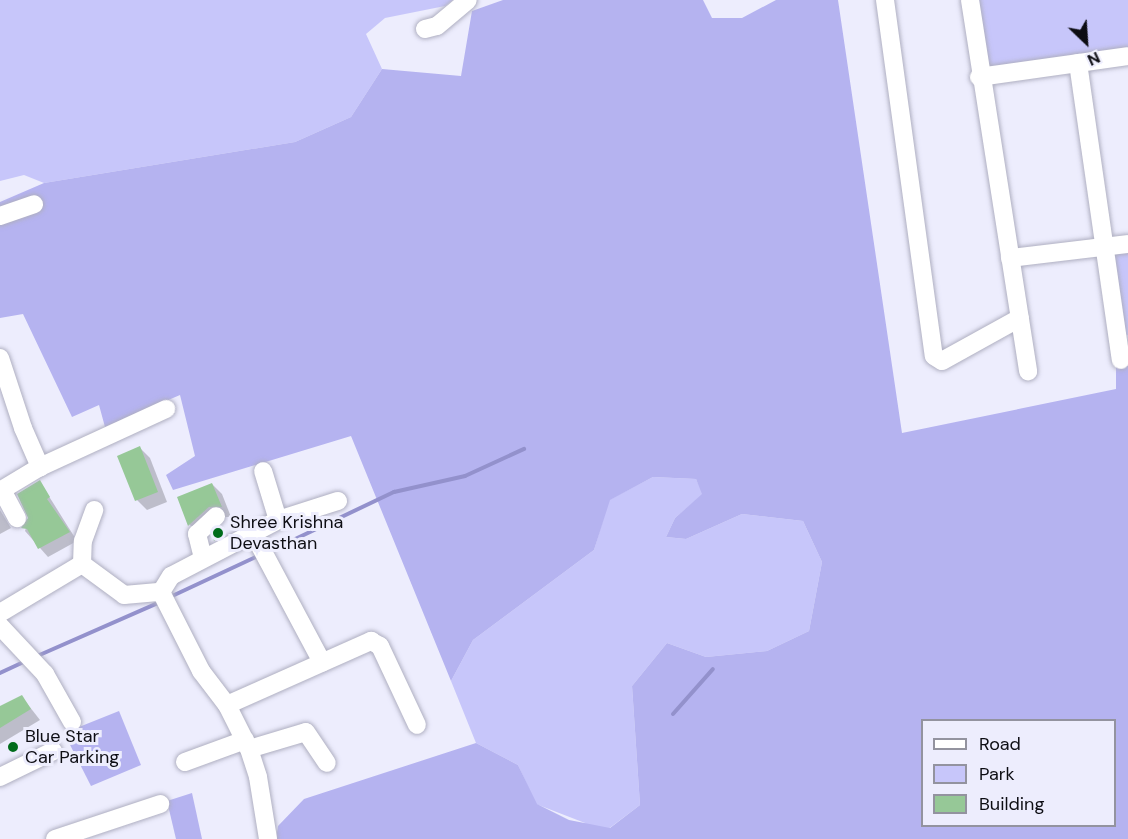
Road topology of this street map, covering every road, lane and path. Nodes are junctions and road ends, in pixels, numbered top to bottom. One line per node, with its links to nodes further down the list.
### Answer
1 (468, 0): 4 (street)
2 (885, 0): 13 (street)
3 (970, 0): 7 (street)
4 (425, 29)
5 (1128, 56): 6 (street)
6 (1078, 63): 7 (street); 11 (street)
7 (979, 77): 12 (street)
8 (34, 204): 9 (street)
9 (0, 216)
10 (1128, 244): 11 (street)
11 (1103, 247): 12 (street); 15 (street)
12 (1010, 258): 13 (street)
13 (1020, 318): 16 (street)
14 (0, 358): 18 (street)
15 (1121, 360)
16 (1028, 371)
17 (166, 409): 18 (street)
18 (40, 467): 20 (street)
19 (263, 471): 25 (street)
20 (1, 490): 24 (street)
21 (338, 501): 25 (street)
22 (94, 510): 28 (street)
23 (216, 516): 27 (street)
24 (17, 518)
25 (278, 520): 26 (street)
26 (252, 531): 27 (street); 32 (street)
27 (203, 558): 29 (street)
28 (82, 564): 29 (street); 30 (street)
29 (161, 592): 33 (street)
30 (0, 613)
31 (0, 626): 34 (street)
32 (322, 662): 33 (street); 35 (street)
33 (228, 705): 36 (street)
34 (72, 722)
35 (417, 725)
36 (247, 744): 38 (street); 39 (street); 41 (street)
37 (53, 751): 40 (street)
38 (185, 762)
39 (327, 763)
40 (0, 777)
41 (258, 777): 43 (street); 45 (street)
42 (160, 804): 44 (street)
43 (276, 812)
44 (55, 839)
45 (267, 839)

